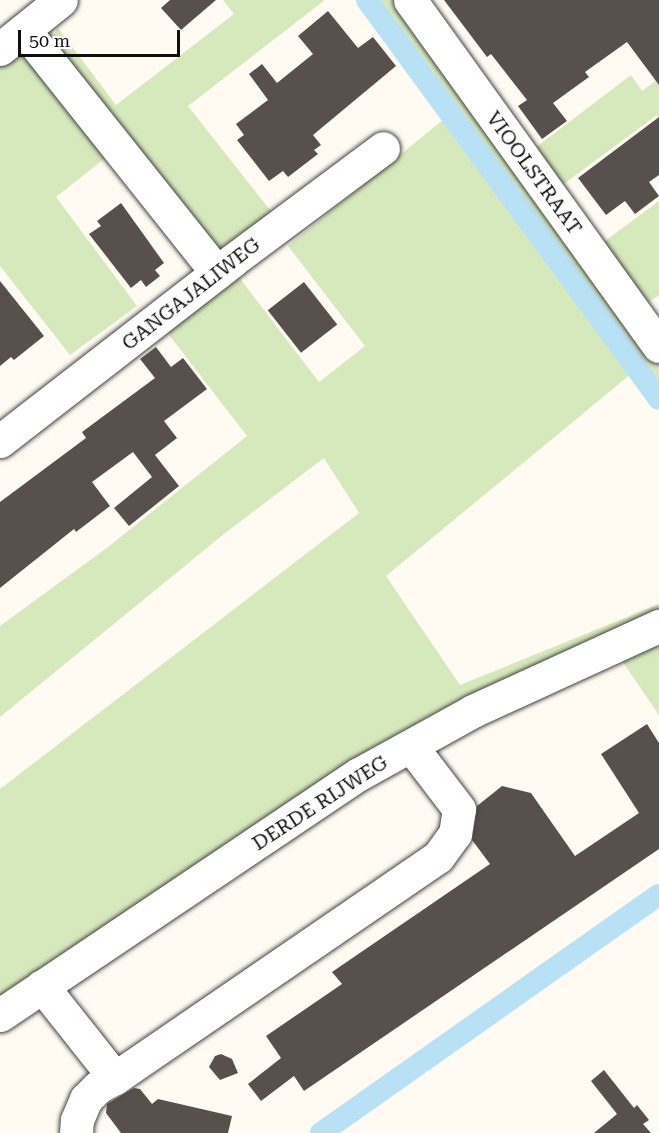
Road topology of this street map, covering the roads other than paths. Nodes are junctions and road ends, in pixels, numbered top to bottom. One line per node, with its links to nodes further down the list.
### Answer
1 (61, 0): 3 (street)
2 (410, 0): 6 (street, VIOOLSTRAAT)
3 (12, 40): 5 (street)
4 (382, 148): 5 (street, GANGAJALIWEG)
5 (217, 273): 7 (street, GANGAJALIWEG)
6 (659, 346)
7 (0, 441)
8 (659, 626): 9 (street, DERDE RIJWEG)
9 (411, 746): 10 (street, DERDE RIJWEG); 12 (street)
10 (42, 986): 11 (street, DERDE RIJWEG); 12 (street)
11 (0, 1015)
12 (115, 1078): 13 (street)
13 (76, 1133)

